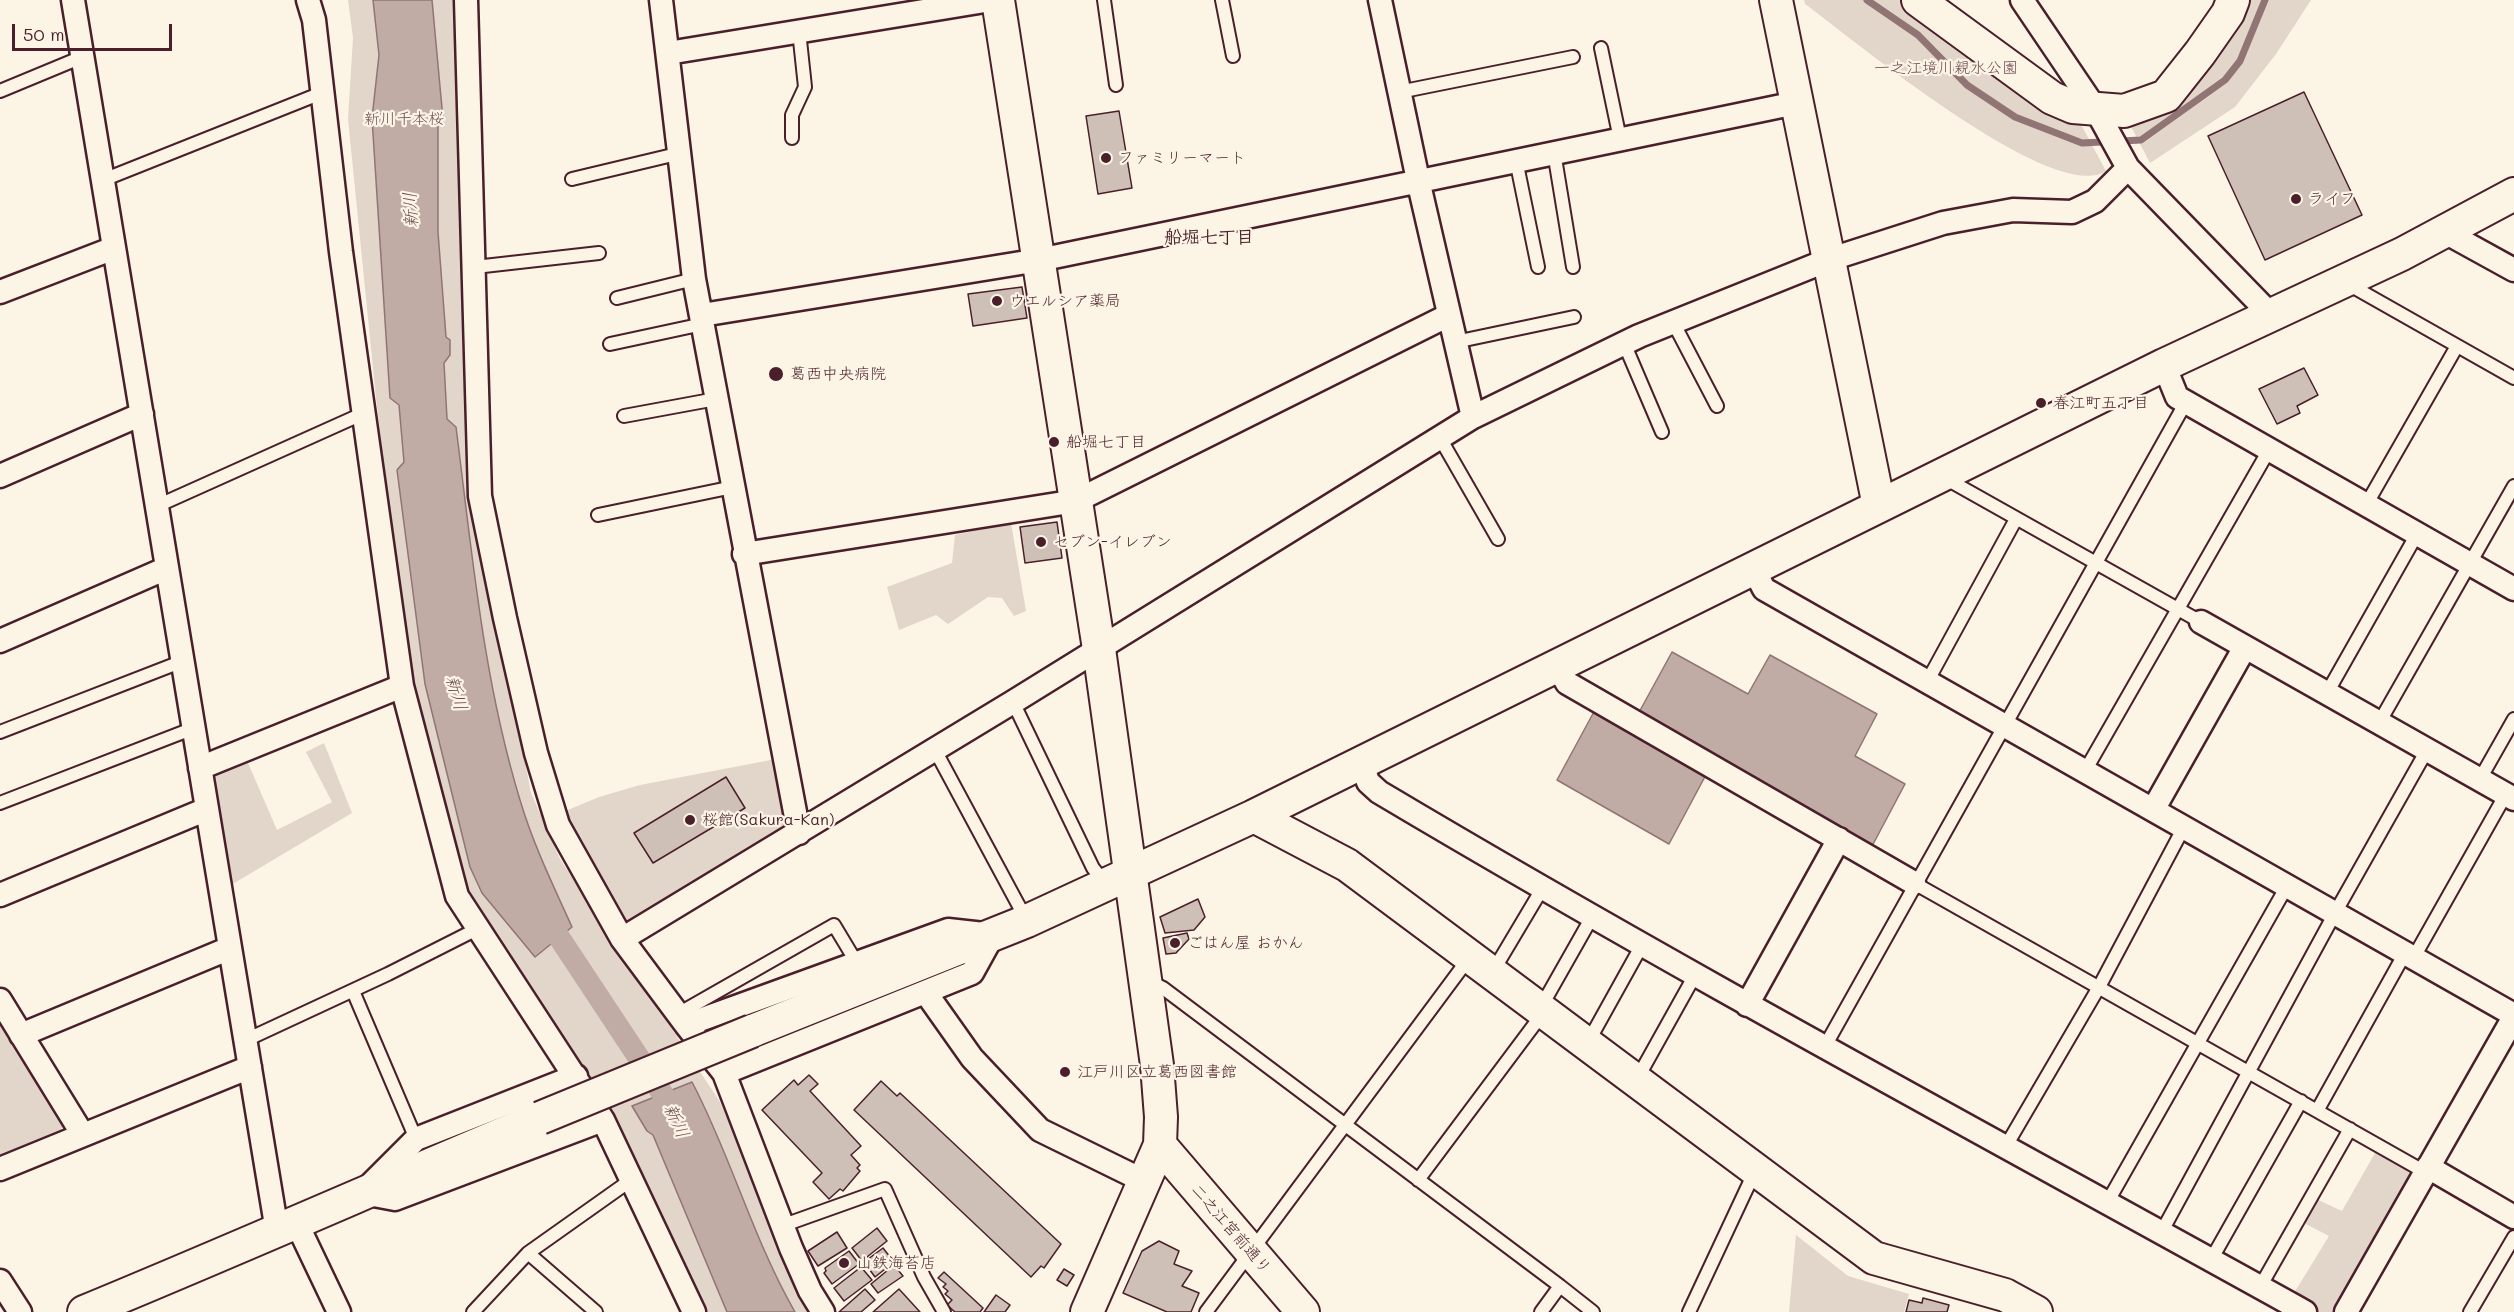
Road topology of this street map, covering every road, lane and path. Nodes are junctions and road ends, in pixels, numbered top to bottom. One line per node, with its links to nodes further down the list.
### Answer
1 (73, 0): 18 (street)
2 (308, 0): 22 (street)
3 (466, 0): 41 (street)
4 (661, 0): 16 (street)
5 (992, 0): 14 (street)
6 (998, 0): 39 (street)
7 (1104, 0): 20 (lane)
8 (1222, 0): 17 (lane)
9 (1380, 0): 23 (street)
10 (1776, 0): 24 (street)
11 (1918, 0): 25 (street)
12 (2022, 0): 25 (street)
13 (2233, 0): 25 (street)
14 (799, 31): 16 (street); 26 (lane)
15 (1601, 48): 27 (lane)
16 (668, 53): 29 (street)
17 (1233, 56)
18 (82, 57): 21 (lane); 33 (street)
19 (1573, 57): 23 (lane)
20 (1116, 86)
21 (0, 91)
22 (324, 92): 33 (lane); 64 (street)
23 (1399, 92): 34 (street)
24 (1796, 103): 27 (street); 40 (street)
25 (2095, 108): 31 (street)
26 (792, 138)
27 (1620, 139): 28 (street)
28 (1554, 152): 30 (street); 43 (lane)
29 (681, 153): 32 (lane); 45 (street)
30 (1516, 160): 34 (street); 42 (lane)
31 (2128, 168): 40 (street); 50 (street)
32 (572, 179)
33 (103, 180): 37 (street)
34 (1418, 180): 39 (street); 49 (street)
35 (2514, 194): 36 (street)
36 (2445, 232): 44 (street); 46 (street)
37 (114, 248): 47 (street); 63 (street)
38 (600, 253): 41 (lane)
39 (1039, 260): 52 (street); 74 (street)
40 (1828, 260): 53 (street); 77 (street)
41 (475, 267): 128 (street)
42 (1538, 267)
43 (1573, 267)
44 (2514, 270)
45 (694, 279): 48 (lane); 52 (street)
46 (2344, 282): 50 (street); 57 (lane)
47 (0, 292)
48 (617, 298)
49 (1449, 315): 54 (street); 74 (street)
50 (2271, 315): 58 (street)
51 (1575, 316): 54 (lane)
52 (702, 319): 55 (lane); 60 (street)
53 (1673, 322): 56 (street); 62 (lane)
54 (1455, 342): 66 (street)
55 (610, 344)
56 (1624, 344): 66 (street); 67 (lane)
57 (2457, 346): 59 (lane); 75 (lane)
58 (2164, 365): 61 (street); 71 (street)
59 (2514, 378)
60 (717, 399): 65 (lane); 73 (street)
61 (2186, 402): 69 (street); 83 (lane)
62 (1717, 406)
63 (142, 414): 70 (street); 76 (street)
64 (362, 414): 76 (lane); 96 (street)
65 (624, 416)
66 (1473, 417): 68 (street)
67 (1662, 432)
68 (1440, 438): 81 (lane); 92 (street)
69 (2268, 450): 75 (street); 88 (lane)
70 (0, 476)
71 (1940, 476): 77 (street); 79 (lane)
72 (2514, 486): 84 (lane)
73 (732, 487): 78 (lane); 82 (street)
74 (1076, 501): 82 (street); 92 (street)
75 (2366, 505): 80 (street)
76 (157, 506): 85 (street)
77 (1879, 506): 86 (street)
78 (598, 515)
79 (2016, 519): 83 (lane); 95 (lane)
80 (2416, 534): 84 (street); 97 (lane)
81 (1498, 539)
82 (744, 554): 116 (street)
83 (2095, 563): 88 (lane); 101 (lane)
84 (2469, 564): 87 (street); 100 (lane)
85 (167, 568): 90 (street); 93 (street)
86 (1754, 570): 94 (street); 95 (street)
87 (2514, 590)
88 (2176, 609): 89 (lane); 108 (lane)
89 (2201, 622): 91 (street)
90 (0, 641)
91 (2245, 647): 97 (street); 113 (street)
92 (1099, 649): 98 (street); 118 (street)
93 (183, 661): 102 (street); 103 (lane)
94 (1558, 667): 106 (street); 117 (street)
95 (1927, 682): 101 (street)
96 (402, 686): 107 (street); 126 (street)
97 (2327, 693): 100 (street)
98 (1013, 702): 104 (street); 118 (lane)
99 (2514, 719): 109 (lane)
100 (2379, 723): 105 (street)
101 (2004, 725): 108 (street); 119 (lane)
102 (194, 728): 107 (street); 111 (lane)
103 (0, 732)
104 (935, 750): 116 (street); 125 (lane)
105 (2427, 750): 109 (street); 123 (lane)
106 (1362, 763): 114 (street); 121 (street)
107 (200, 768): 112 (street)
108 (2085, 771): 113 (street)
109 (2480, 779): 110 (street)
110 (2510, 796): 131 (lane)
111 (0, 803)
112 (207, 809): 122 (street); 130 (street)
113 (2153, 810): 115 (street)
114 (1254, 816): 118 (street); 133 (street)
115 (2184, 827): 120 (street); 136 (lane)
116 (799, 832): 128 (street)
117 (1839, 839): 119 (street); 140 (street)
118 (1119, 880): 125 (street); 135 (street)
119 (1914, 883): 136 (lane); 148 (lane)
120 (2287, 886): 123 (street); 146 (lane)
121 (1542, 889): 124 (street); 133 (lane)
122 (0, 895)
123 (2335, 913): 131 (street); 150 (lane)
124 (1592, 917): 129 (street); 141 (lane)
125 (1027, 921): 127 (street)
126 (479, 928): 137 (lane); 152 (street)
127 (993, 936): 132 (street); 138 (street); 169 (street, bridge)
128 (622, 939): 143 (street)
129 (1642, 945): 134 (street); 147 (lane)
130 (230, 948): 144 (street); 145 (street)
131 (2409, 955): 142 (street); 155 (lane)
132 (858, 965): 143 (street); 143 (lane)
133 (1481, 965): 141 (street); 157 (lane)
134 (1695, 975): 140 (street); 153 (lane)
135 (1143, 978): 157 (lane); 161 (street)
136 (2099, 987): 146 (lane); 162 (lane)
137 (353, 991): 145 (lane); 160 (lane)
138 (926, 993): 151 (street); 168 (street)
139 (0, 1000): 144 (street)
140 (1747, 1005): 148 (street)
141 (1542, 1010): 147 (street); 167 (lane)
142 (2514, 1016): 164 (street)
143 (682, 1019): 151 (street)
144 (21, 1035): 159 (street)
145 (246, 1040): 149 (street)
146 (2198, 1043): 150 (lane); 170 (lane)
147 (1587, 1046): 153 (street)
148 (1824, 1048): 162 (street)
149 (250, 1067): 159 (street); 173 (street)
150 (2249, 1072): 154 (lane); 174 (lane)
151 (724, 1073): 172 (street)
152 (576, 1076): 156 (street); 160 (street)
153 (1636, 1080): 165 (street)
154 (2301, 1101): 155 (lane); 178 (lane)
155 (2317, 1111): 158 (lane)
156 (603, 1120): 166 (street); 169 (street)
157 (1345, 1126): 167 (lane); 176 (lane)
158 (2350, 1129): 164 (lane); 181 (lane)
159 (83, 1135): 163 (street)
160 (416, 1139): 169 (street)
161 (1160, 1145): 168 (street); 176 (street, 二之江宮前通り)
162 (2006, 1146): 170 (street)
163 (0, 1169)
164 (2427, 1169): 171 (street); 198 (street)
165 (1755, 1171): 195 (lane); 196 (street)
166 (632, 1180): 177 (lane); 187 (street)
167 (1418, 1180): 180 (lane)
168 (1144, 1181): 190 (street)
169 (363, 1193): 173 (street)
170 (2107, 1203): 174 (street)
171 (2514, 1216)
172 (784, 1225): 188 (street); 189 (lane)
173 (287, 1228): 183 (street); 184 (street)
174 (2161, 1233): 178 (street)
175 (2514, 1237): 199 (lane)
176 (1251, 1250): 191 (lane); 192 (street, 二之江宮前通り)
177 (528, 1253): 185 (lane); 186 (lane)
178 (2211, 1260): 181 (street)
179 (0, 1281): 182 (street)
180 (1560, 1286): 193 (lane); 194 (lane)
181 (2260, 1287): 197 (street)
182 (20, 1312)
183 (84, 1312)
184 (339, 1312)
185 (473, 1312)
186 (596, 1312)
187 (694, 1312)
188 (823, 1312)
189 (944, 1312)
190 (1087, 1312)
191 (1206, 1312)
192 (1303, 1312)
193 (1541, 1312)
194 (1593, 1312)
195 (1689, 1312)
196 (2036, 1312)
197 (2305, 1312)
198 (2346, 1312)
199 (2470, 1312)

